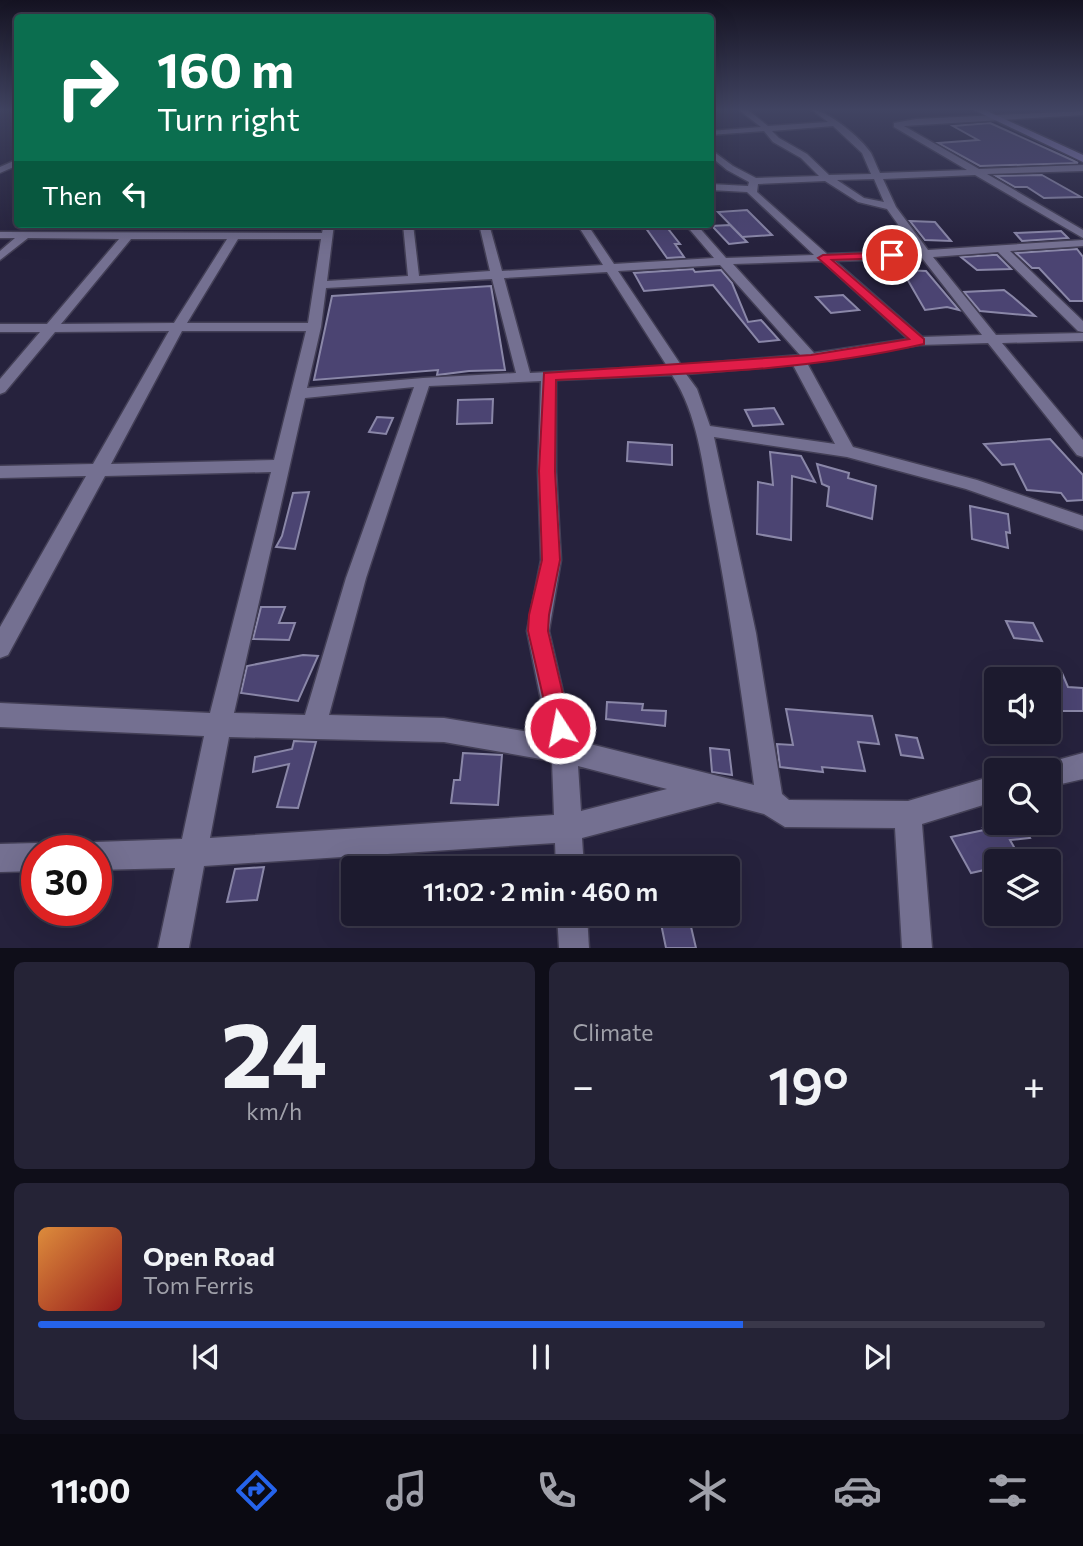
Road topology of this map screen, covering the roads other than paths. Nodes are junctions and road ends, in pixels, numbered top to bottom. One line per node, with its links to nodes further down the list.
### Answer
1 (714, 154): 9 (street)
2 (801, 154): 7 (street)
3 (867, 154): 8 (street)
4 (945, 154): 6 (street)
5 (1083, 168): 6 (street)
6 (977, 174): 8 (street); 19 (street)
7 (827, 178): 8 (street); 9 (street); 11 (street)
8 (878, 178): 11 (street)
9 (753, 185): 10 (street); 26 (street)
10 (714, 187)
11 (891, 207): 24 (street)
12 (408, 228): 30 (street)
13 (485, 228): 29 (street)
14 (585, 228): 28 (street)
15 (694, 228): 27 (street)
16 (328, 230): 21 (street); 31 (street)
17 (0, 235): 18 (street)
18 (25, 235): 20 (street); 25 (street)
19 (1083, 235)
20 (128, 236): 21 (street); 35 (street)
21 (234, 236): 32 (street)
22 (1083, 243): 23 (street)
23 (999, 247): 24 (street); 36 (street)
24 (925, 254): 26 (street); 38 (street)
25 (0, 257)
26 (823, 258): 27 (street); 39 (street)
27 (723, 261): 28 (street); 40 (street)
28 (611, 268): 29 (street); 41 (street)
29 (497, 276): 30 (street); 43 (street)
30 (415, 281): 31 (street)
31 (320, 285): 33 (street)
32 (178, 327): 33 (street); 35 (street); 51 (street)
33 (314, 327): 46 (street)
34 (0, 328): 35 (street)
35 (49, 328): 45 (street)
36 (1083, 328)
37 (1083, 337): 38 (street)
38 (994, 339): 39 (street); 48 (street)
39 (919, 341): 40 (street)
40 (804, 360): 41 (street); 49 (street)
41 (677, 370): 42 (street); 47 (street)
42 (549, 376): 43 (street); 58 (street)
43 (524, 377): 44 (street)
44 (423, 382): 46 (street); 57 (street)
45 (0, 389)
46 (297, 394): 50 (street)
47 (704, 430): 49 (street); 63 (street)
48 (1083, 450)
49 (847, 451): 53 (street)
50 (279, 466): 51 (street); 56 (street)
51 (100, 471): 52 (street); 54 (street)
52 (0, 472)
53 (1083, 523)
54 (0, 648)
55 (0, 715): 56 (street)
56 (219, 725): 57 (street); 66 (street)
57 (314, 726): 58 (street)
58 (564, 750): 61 (street); 65 (street)
59 (1083, 766): 60 (street)
60 (1061, 771)
61 (719, 789): 63 (street); 65 (street)
62 (984, 792): 64 (street)
63 (770, 802): 64 (street)
64 (908, 815): 74 (street)
65 (568, 828): 66 (street); 68 (street)
66 (193, 853): 67 (street); 72 (street)
67 (112, 856)
68 (569, 856)
69 (21, 857): 70 (street)
70 (0, 858)
71 (573, 926): 73 (street)
72 (173, 947)
73 (574, 947)
74 (916, 947)

